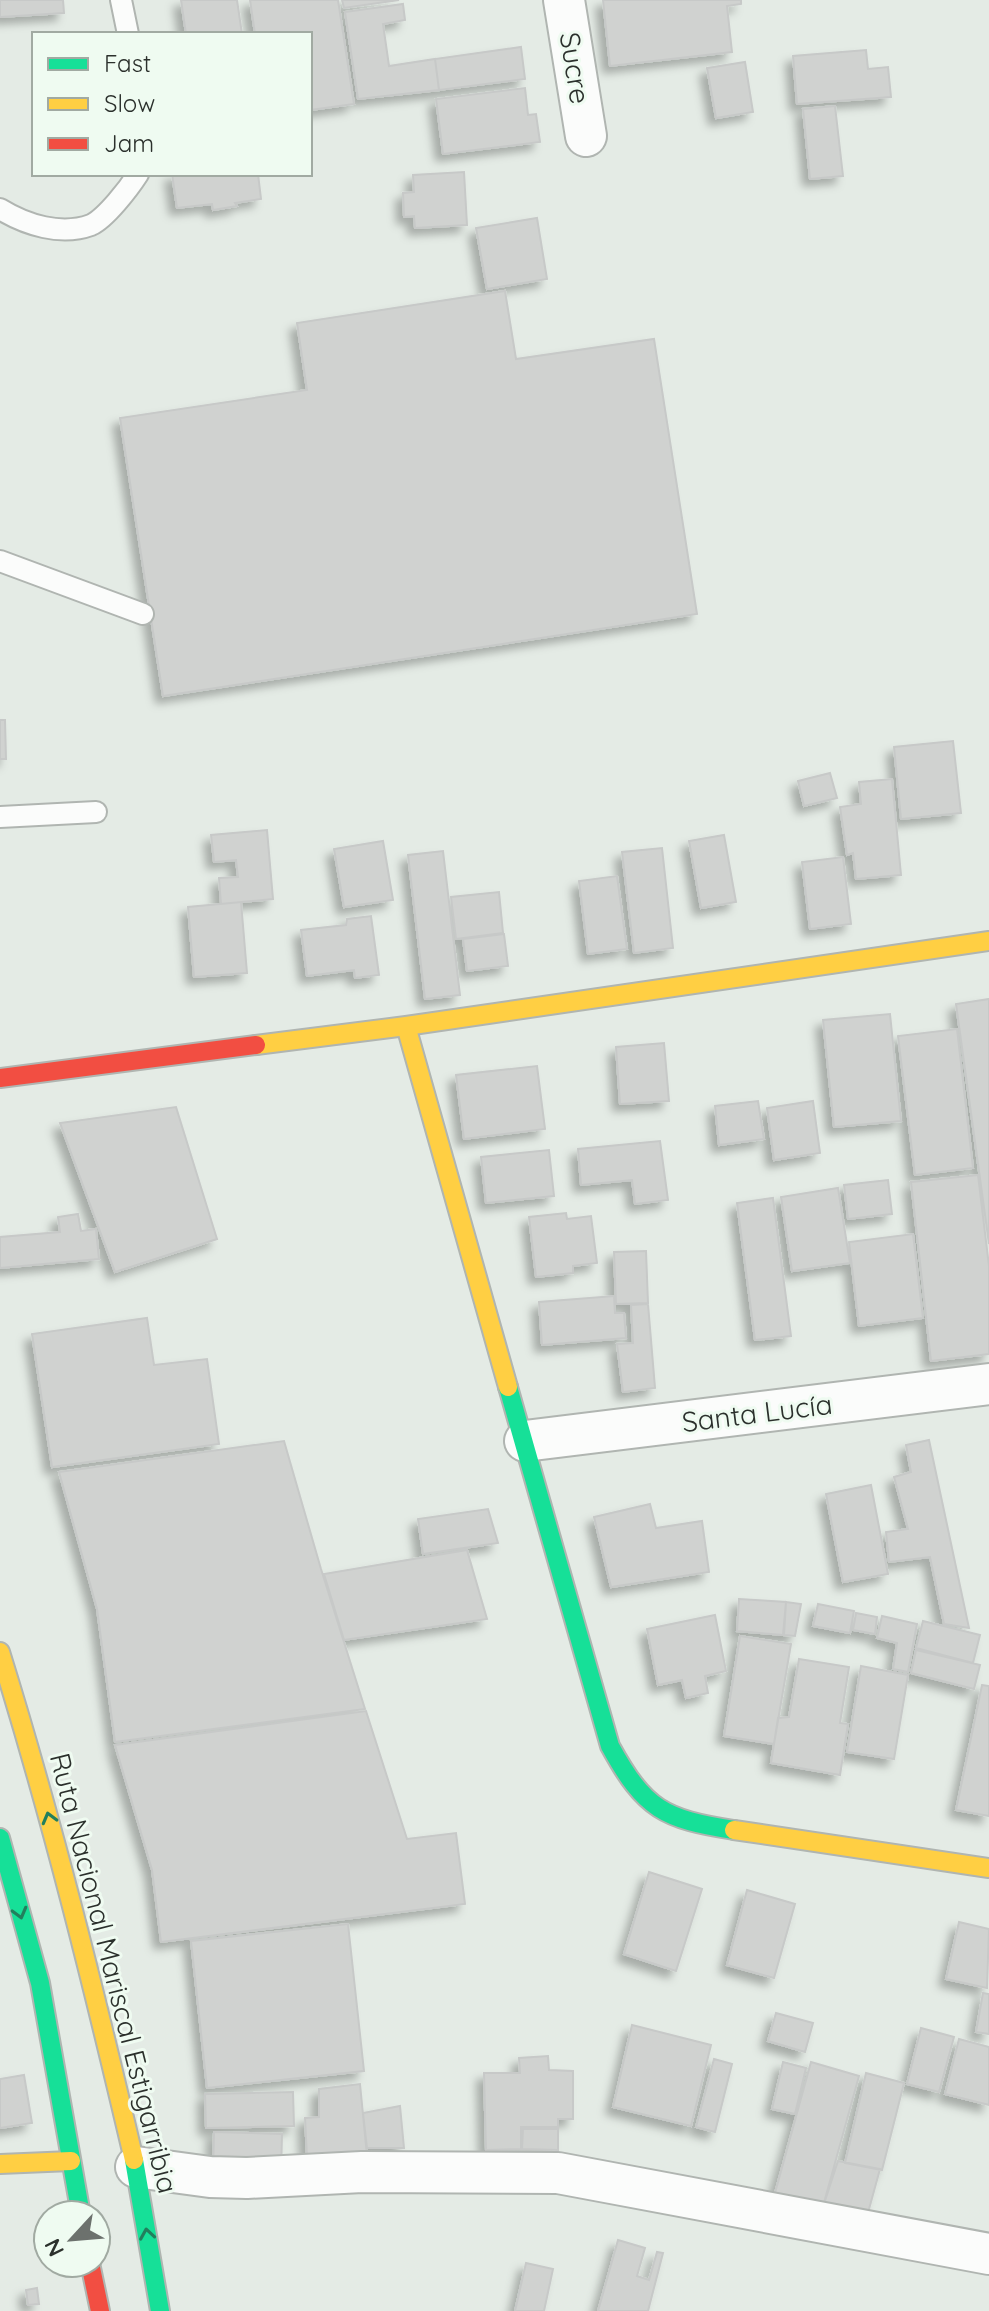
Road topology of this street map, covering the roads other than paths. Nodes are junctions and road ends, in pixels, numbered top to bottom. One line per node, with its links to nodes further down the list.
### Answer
1 (121, 0): 3 (lane)
2 (564, 0): 4 (street, Sucre)
3 (128, 32)
4 (586, 136)
5 (137, 176): 6 (lane)
6 (0, 209)
7 (0, 561): 8 (lane)
8 (143, 614)
9 (96, 812): 10 (lane)
10 (0, 817)
11 (989, 941): 12 (main road)
12 (406, 1026): 13 (main road); 15 (main road)
13 (0, 1078)
14 (989, 1384): 15 (street, Santa Lucía)
15 (525, 1441): 18 (main road)
16 (0, 1652): 21 (main road, Ruta Nacional Mariscal Estigarribia, one-way to 16)
17 (0, 1838): 19 (main road, one-way to 19)
18 (989, 1868)
19 (71, 2161): 20 (main road); 22 (main road)
20 (0, 2164)
21 (136, 2167): 23 (street); 26 (main road, Ruta Nacional Mariscal Estigarribia, one-way to 21)
22 (78, 2199)
23 (989, 2254)
24 (93, 2279): 25 (main road)
25 (100, 2311)
26 (160, 2311)

